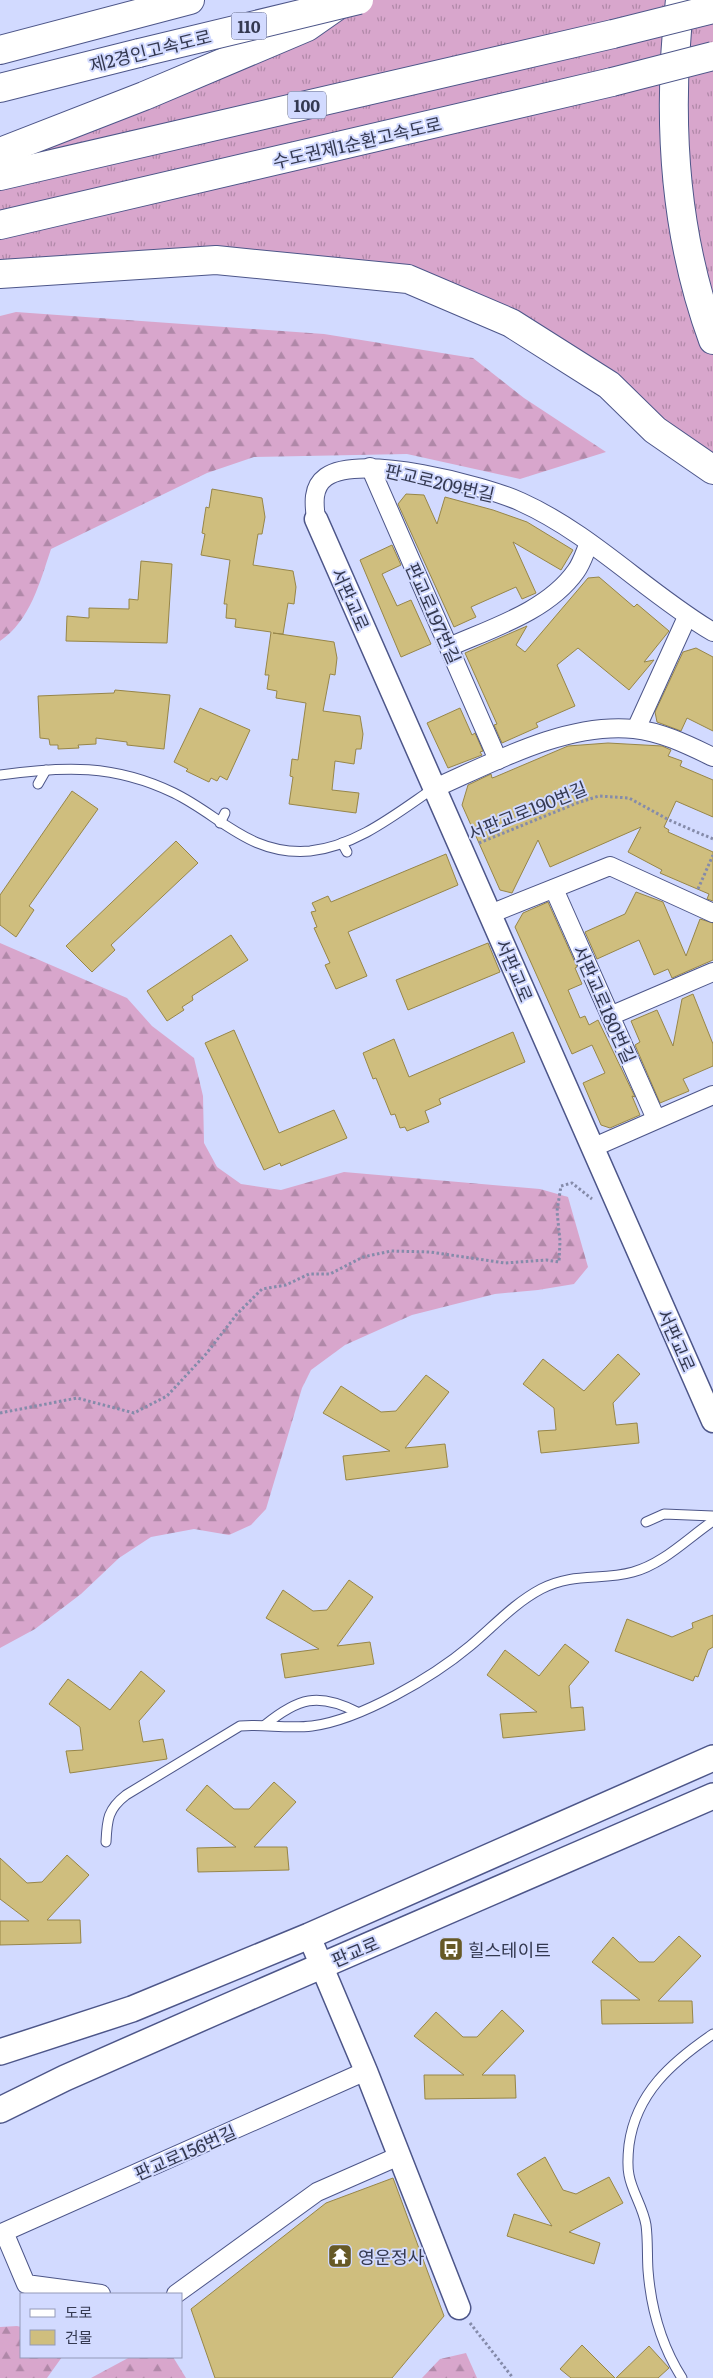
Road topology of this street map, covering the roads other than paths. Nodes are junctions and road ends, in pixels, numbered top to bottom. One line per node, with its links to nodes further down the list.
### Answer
1 (190, 0): 6 (highway)
2 (346, 0): 9 (highway)
3 (359, 0): 8 (highway, 제2경인고속도로 / 110, bridge)
4 (680, 0): 13 (highway)
5 (713, 9): 10 (highway, 100, bridge)
6 (0, 50)
7 (713, 56): 11 (highway, 수도권제1순환고속도로, bridge)
8 (0, 88)
9 (0, 152)
10 (0, 176)
11 (0, 225)
12 (0, 274): 15 (highway)
13 (713, 340)
14 (370, 467): 16 (street, 판교로209번길); 17 (street, 판교로209번길); 20 (street, 판교로197번길)
15 (713, 470)
16 (316, 519): 27 (street, 서판교로)
17 (589, 543): 18 (street, 판교로209번길); 20 (street)
18 (687, 617): 19 (street, 판교로209번길); 21 (street)
19 (713, 632)
20 (449, 647): 23 (street, 판교로197번길)
21 (636, 729): 22 (street); 23 (street)
22 (713, 757)
23 (498, 760): 27 (street)
24 (46, 770): 25 (lane); 26 (lane); 29 (lane)
25 (0, 775)
26 (38, 784)
27 (434, 788): 30 (lane); 34 (street, 서판교로)
28 (225, 813): 29 (lane)
29 (220, 823): 30 (lane)
30 (342, 843): 31 (lane)
31 (347, 852)
32 (554, 888): 33 (street); 34 (street); 36 (street, 서판교로180번길)
33 (713, 913)
34 (490, 914): 39 (street, 서판교로)
35 (713, 972): 36 (street)
36 (610, 1016): 38 (street, 서판교로180번길)
37 (713, 1095): 38 (street)
38 (656, 1119): 39 (street)
39 (592, 1148): 40 (street, 서판교로)
40 (713, 1421)
41 (713, 1516): 43 (lane)
42 (713, 1521): 44 (lane)
43 (646, 1522)
44 (357, 1712): 45 (lane); 45 (lane)
45 (265, 1725): 48 (lane)
46 (713, 1758): 49 (main road, 판교로)
47 (713, 1796): 50 (main road, 판교로)
48 (106, 1842)
49 (309, 1936): 50 (street); 52 (main road, 판교로)
50 (322, 1966): 53 (street); 54 (main road, 판교로)
51 (713, 2034): 60 (lane)
52 (0, 2052)
53 (366, 2071): 55 (street); 56 (street, 판교로156번길)
54 (0, 2110)
55 (399, 2156): 58 (street); 59 (street)
56 (2, 2233): 57 (street, 판교로156번길)
57 (93, 2293)
58 (177, 2293)
59 (458, 2308)
60 (682, 2378)

